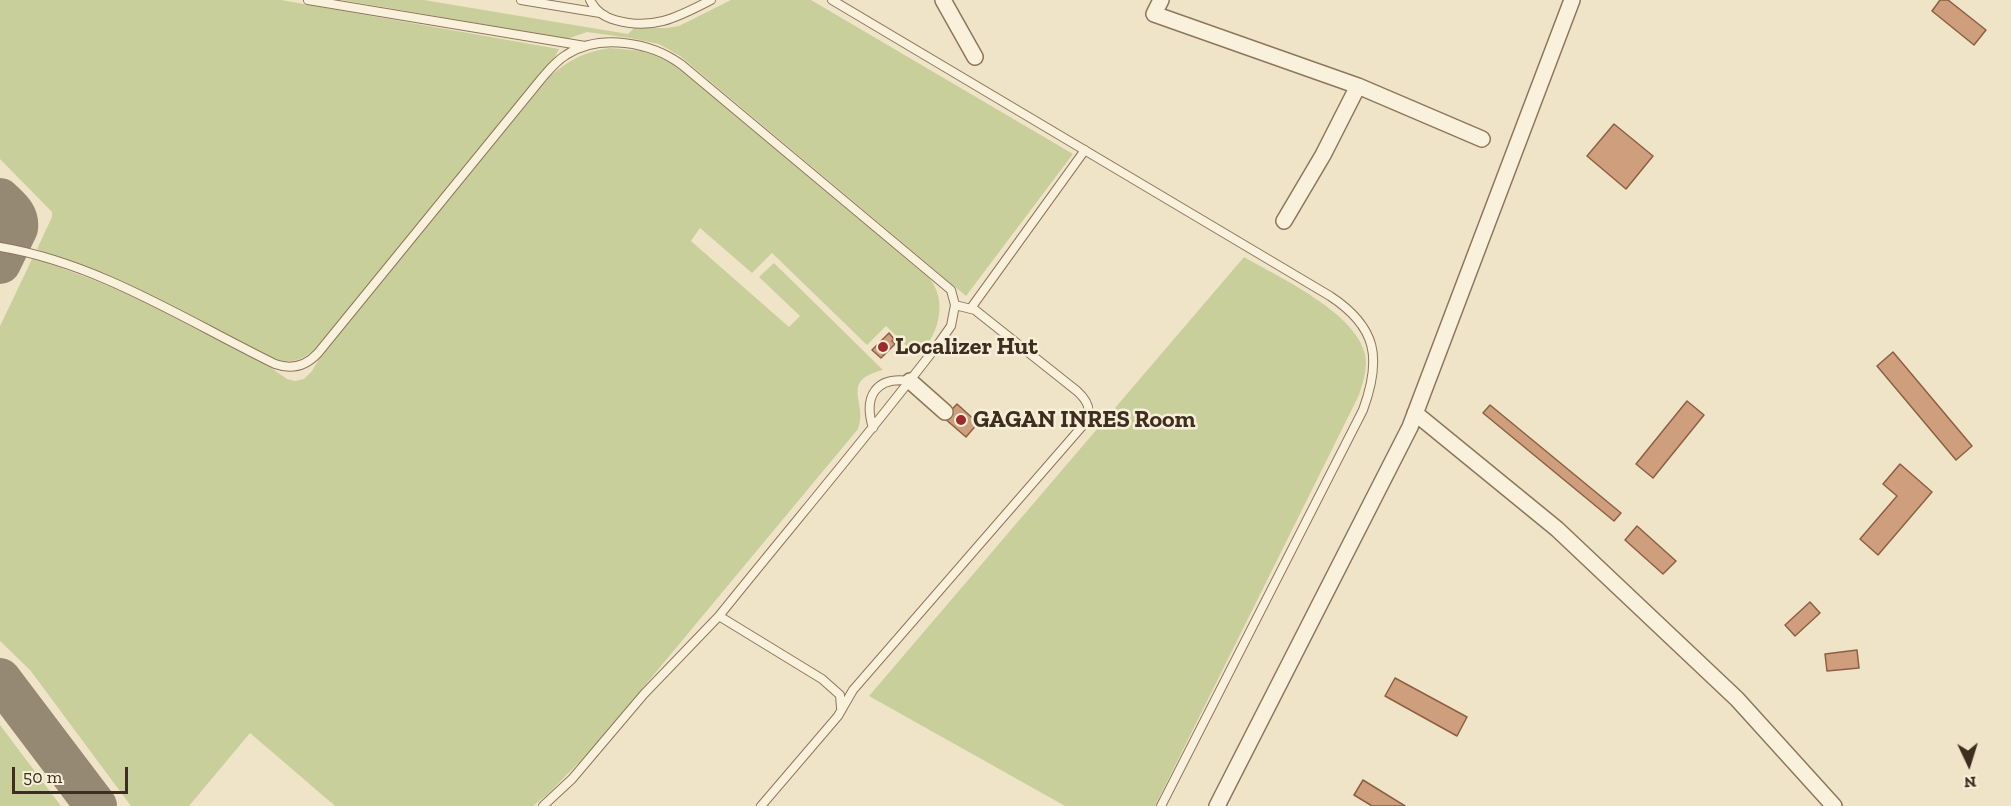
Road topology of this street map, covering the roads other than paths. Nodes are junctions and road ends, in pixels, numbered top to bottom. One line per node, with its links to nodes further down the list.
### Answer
1 (308, 0): 10 (lane)
2 (521, 0): 9 (lane)
3 (590, 0): 9 (lane)
4 (711, 0): 9 (lane)
5 (832, 0): 14 (lane)
6 (943, 0): 11 (street)
7 (1161, 0): 12 (street)
8 (1572, 0): 21 (street)
9 (600, 13)
10 (586, 46): 16 (lane); 17 (lane)
11 (975, 57)
12 (1358, 86): 13 (street); 15 (street)
13 (1482, 140)
14 (1085, 150): 18 (lane); 27 (lane)
15 (1284, 221)
16 (0, 247)
17 (955, 305): 18 (lane); 19 (lane)
18 (971, 308): 24 (lane)
19 (910, 381): 20 (street); 22 (lane); 22 (lane)
20 (945, 412)
21 (1415, 413): 28 (street); 29 (street)
22 (873, 428): 23 (lane)
23 (718, 616): 24 (lane); 25 (lane)
24 (841, 710): 26 (lane)
25 (543, 806)
26 (761, 806)
27 (1161, 806)
28 (1217, 806)
29 (1834, 806)

